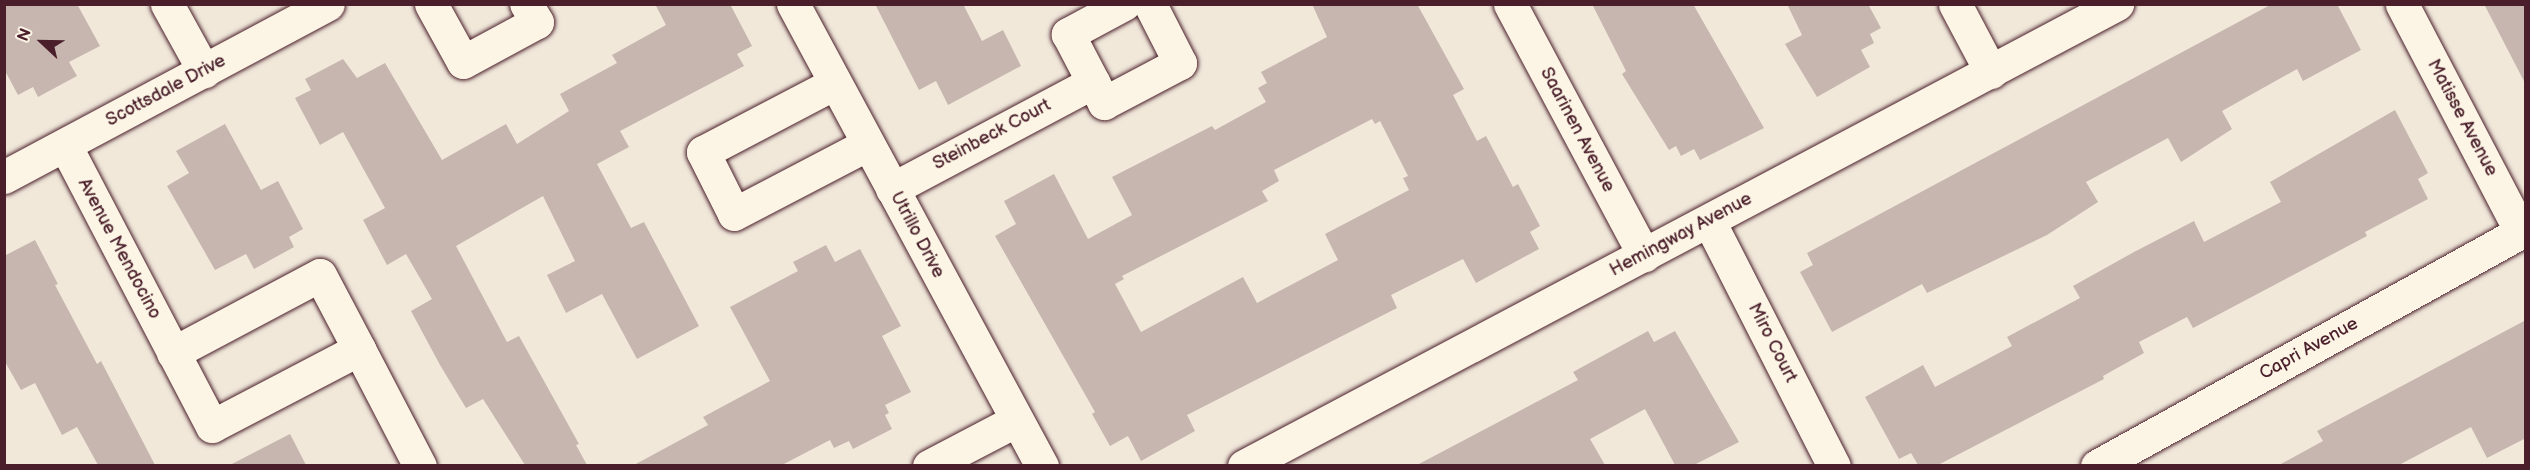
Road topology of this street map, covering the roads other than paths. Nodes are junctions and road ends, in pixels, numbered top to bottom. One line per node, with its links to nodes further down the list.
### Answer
1 (167, 4): 12 (street)
2 (328, 4): 12 (street, Scottsdale Drive)
3 (431, 4): 4 (street)
4 (526, 4)
5 (793, 4): 15 (street, Utrillo Drive)
6 (1124, 4): 14 (street)
7 (1149, 4): 14 (street)
8 (1510, 4): 22 (street, Saarinen Avenue)
9 (1955, 4): 13 (street)
10 (2117, 4): 13 (street, Hemingway Avenue)
11 (2402, 4): 21 (street, Matisse Avenue)
12 (204, 71): 17 (street, Scottsdale Drive)
13 (1991, 72): 20 (street, Hemingway Avenue)
14 (1093, 82): 19 (street, Steinbeck Court)
15 (835, 83): 16 (street, Utrillo Drive); 16 (street)
16 (868, 144): 19 (street, Utrillo Drive)
17 (64, 145): 18 (street, Scottsdale Drive); 24 (street, Avenue Mendocino)
18 (4, 177)
19 (892, 189): 25 (street, Utrillo Drive)
20 (1709, 221): 22 (street, Hemingway Avenue); 30 (street, Miro Court)
21 (2521, 232): 31 (street, Capri Avenue)
22 (1644, 255): 29 (street, Hemingway Avenue)
23 (359, 349): 24 (street, Avenue Mendocino); 24 (street); 26 (street)
24 (173, 353)
25 (1017, 420): 27 (street); 28 (street, Utrillo Drive)
26 (420, 465)
27 (929, 465)
28 (1041, 465)
29 (1244, 465)
30 (1834, 465)
31 (2097, 465)

